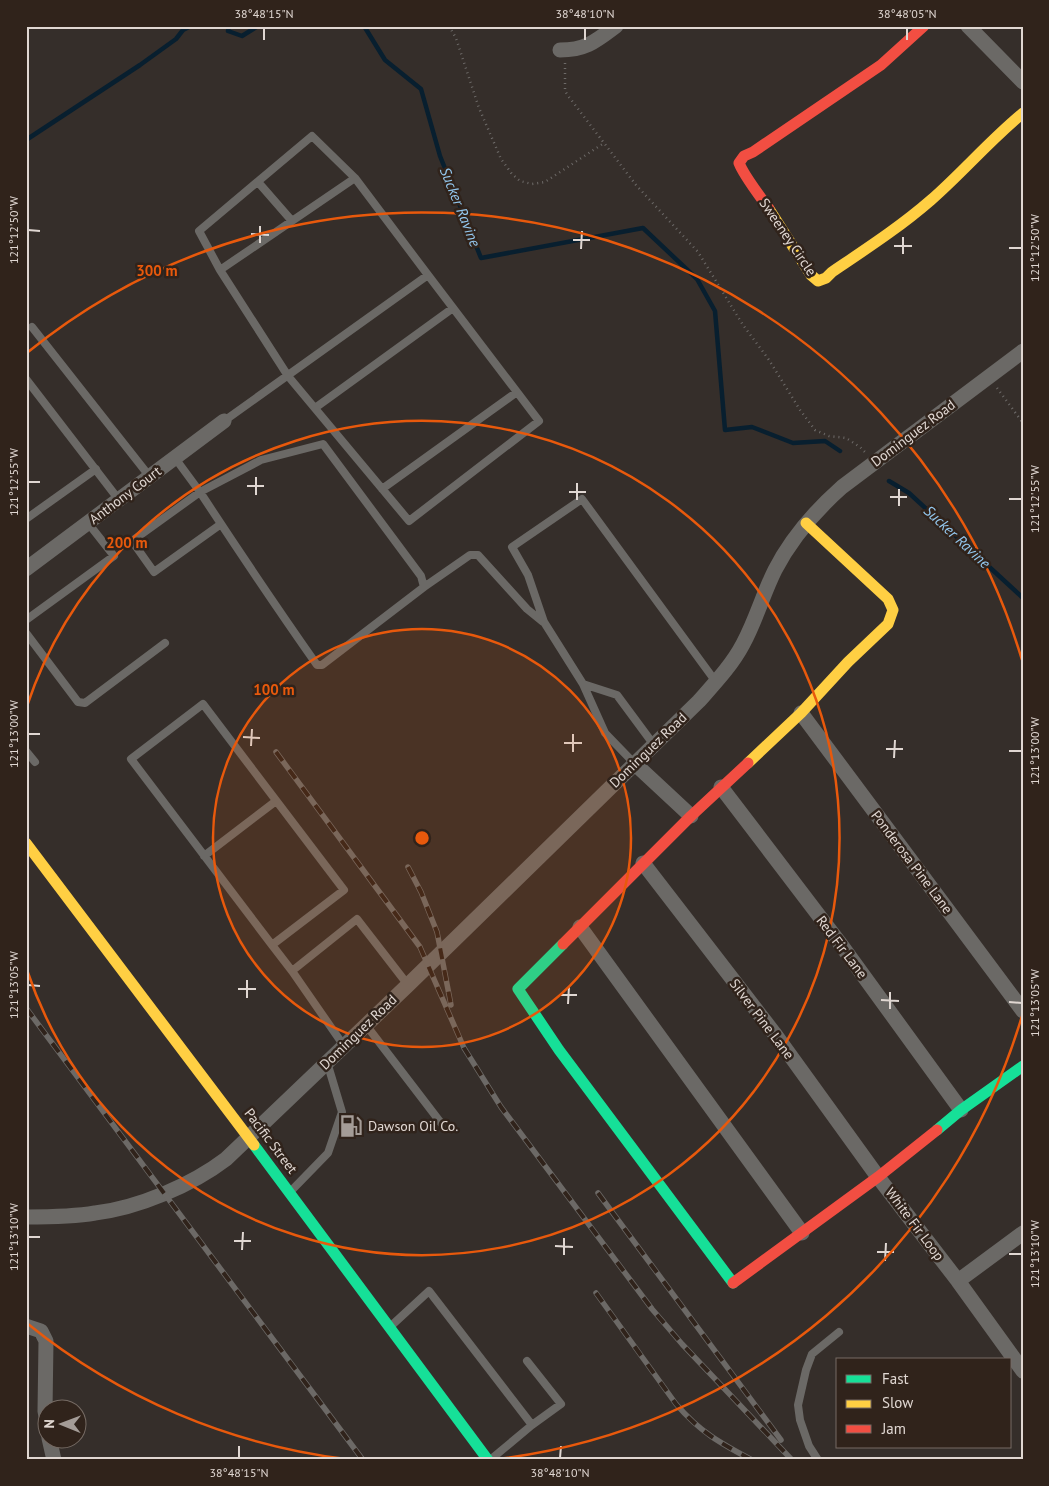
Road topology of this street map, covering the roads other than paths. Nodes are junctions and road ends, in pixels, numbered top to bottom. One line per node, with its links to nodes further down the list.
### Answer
1 (616, 26): 4 (street)
2 (924, 26): 6 (street, Sweeney Circle)
3 (968, 26): 5 (street)
4 (563, 50)
5 (1023, 82)
6 (1023, 113)
7 (355, 178): 8 (lane); 9 (lane); 11 (lane)
8 (258, 182): 9 (lane); 10 (lane)
9 (292, 221): 10 (lane)
10 (220, 270): 15 (lane)
11 (428, 275): 12 (lane); 15 (lane)
12 (453, 308): 17 (lane); 18 (lane)
13 (32, 327): 22 (lane)
14 (1023, 351): 28 (street, Dominguez Road)
15 (288, 376): 18 (lane); 19 (lane)
16 (26, 379): 21 (lane)
17 (517, 392): 23 (lane); 23 (lane)
18 (315, 408): 23 (lane)
19 (224, 421): 20 (street, Anthony Court)
20 (175, 458): 22 (street, Anthony Court); 24 (lane)
21 (96, 469): 25 (lane); 26 (lane)
22 (150, 477): 25 (street, Anthony Court)
23 (382, 489)
24 (200, 492): 29 (lane); 29 (lane); 31 (lane)
25 (119, 500): 27 (street, Anthony Court)
26 (26, 519)
27 (88, 523): 30 (street, Anthony Court); 32 (lane)
28 (806, 523): 36 (street, Dominguez Road); 38 (street)
29 (221, 524): 31 (lane)
30 (26, 569)
31 (424, 587): 33 (lane)
32 (26, 620)
33 (544, 622): 36 (lane); 37 (lane)
34 (26, 633): 35 (lane)
35 (165, 643)
36 (716, 682): 39 (street, Dominguez Road)
37 (583, 684): 39 (lane); 42 (lane)
38 (801, 713): 43 (street); 53 (street, Ponderosa Pine Lane)
39 (654, 744): 42 (street, Dominguez Road)
40 (26, 751): 41 (lane)
41 (35, 762)
42 (634, 763): 45 (street); 52 (street, Dominguez Road)
43 (721, 787): 45 (street); 58 (street, Red Fir Lane)
44 (276, 801): 47 (lane); 47 (lane); 50 (lane)
45 (690, 816): 48 (street)
46 (26, 843): 60 (street, Pacific Street)
47 (204, 856): 50 (lane)
48 (643, 863): 49 (street); 61 (street, Silver Pine Lane)
49 (580, 927): 64 (street); 64 (street)
50 (272, 945): 51 (lane)
51 (292, 971): 52 (lane); 55 (lane)
52 (408, 985): 54 (street, Dominguez Road)
53 (1023, 1011)
54 (366, 1025): 55 (street, Dominguez Road); 59 (lane)
55 (344, 1046): 56 (street, Dominguez Road)
56 (327, 1062): 60 (street, Dominguez Road); 62 (lane)
57 (1023, 1066): 58 (street, White Fir Loop)
58 (961, 1110): 61 (street, White Fir Loop)
59 (441, 1123)
60 (249, 1137): 62 (street, Pacific Street); 63 (street, Dominguez Road)
61 (878, 1177): 64 (street); 66 (street, White Fir Loop)
62 (290, 1192): 68 (street, Pacific Street)
63 (26, 1217)
64 (802, 1232)
65 (1023, 1233): 66 (street)
66 (958, 1281): 71 (street, White Fir Loop)
67 (26, 1326): 72 (street)
68 (390, 1327): 73 (lane); 74 (street, Pacific Street)
69 (838, 1332): 75 (lane)
70 (527, 1361): 73 (lane)
71 (1023, 1371)
72 (45, 1398)
73 (532, 1425): 74 (lane)
74 (489, 1460)
75 (818, 1460)

